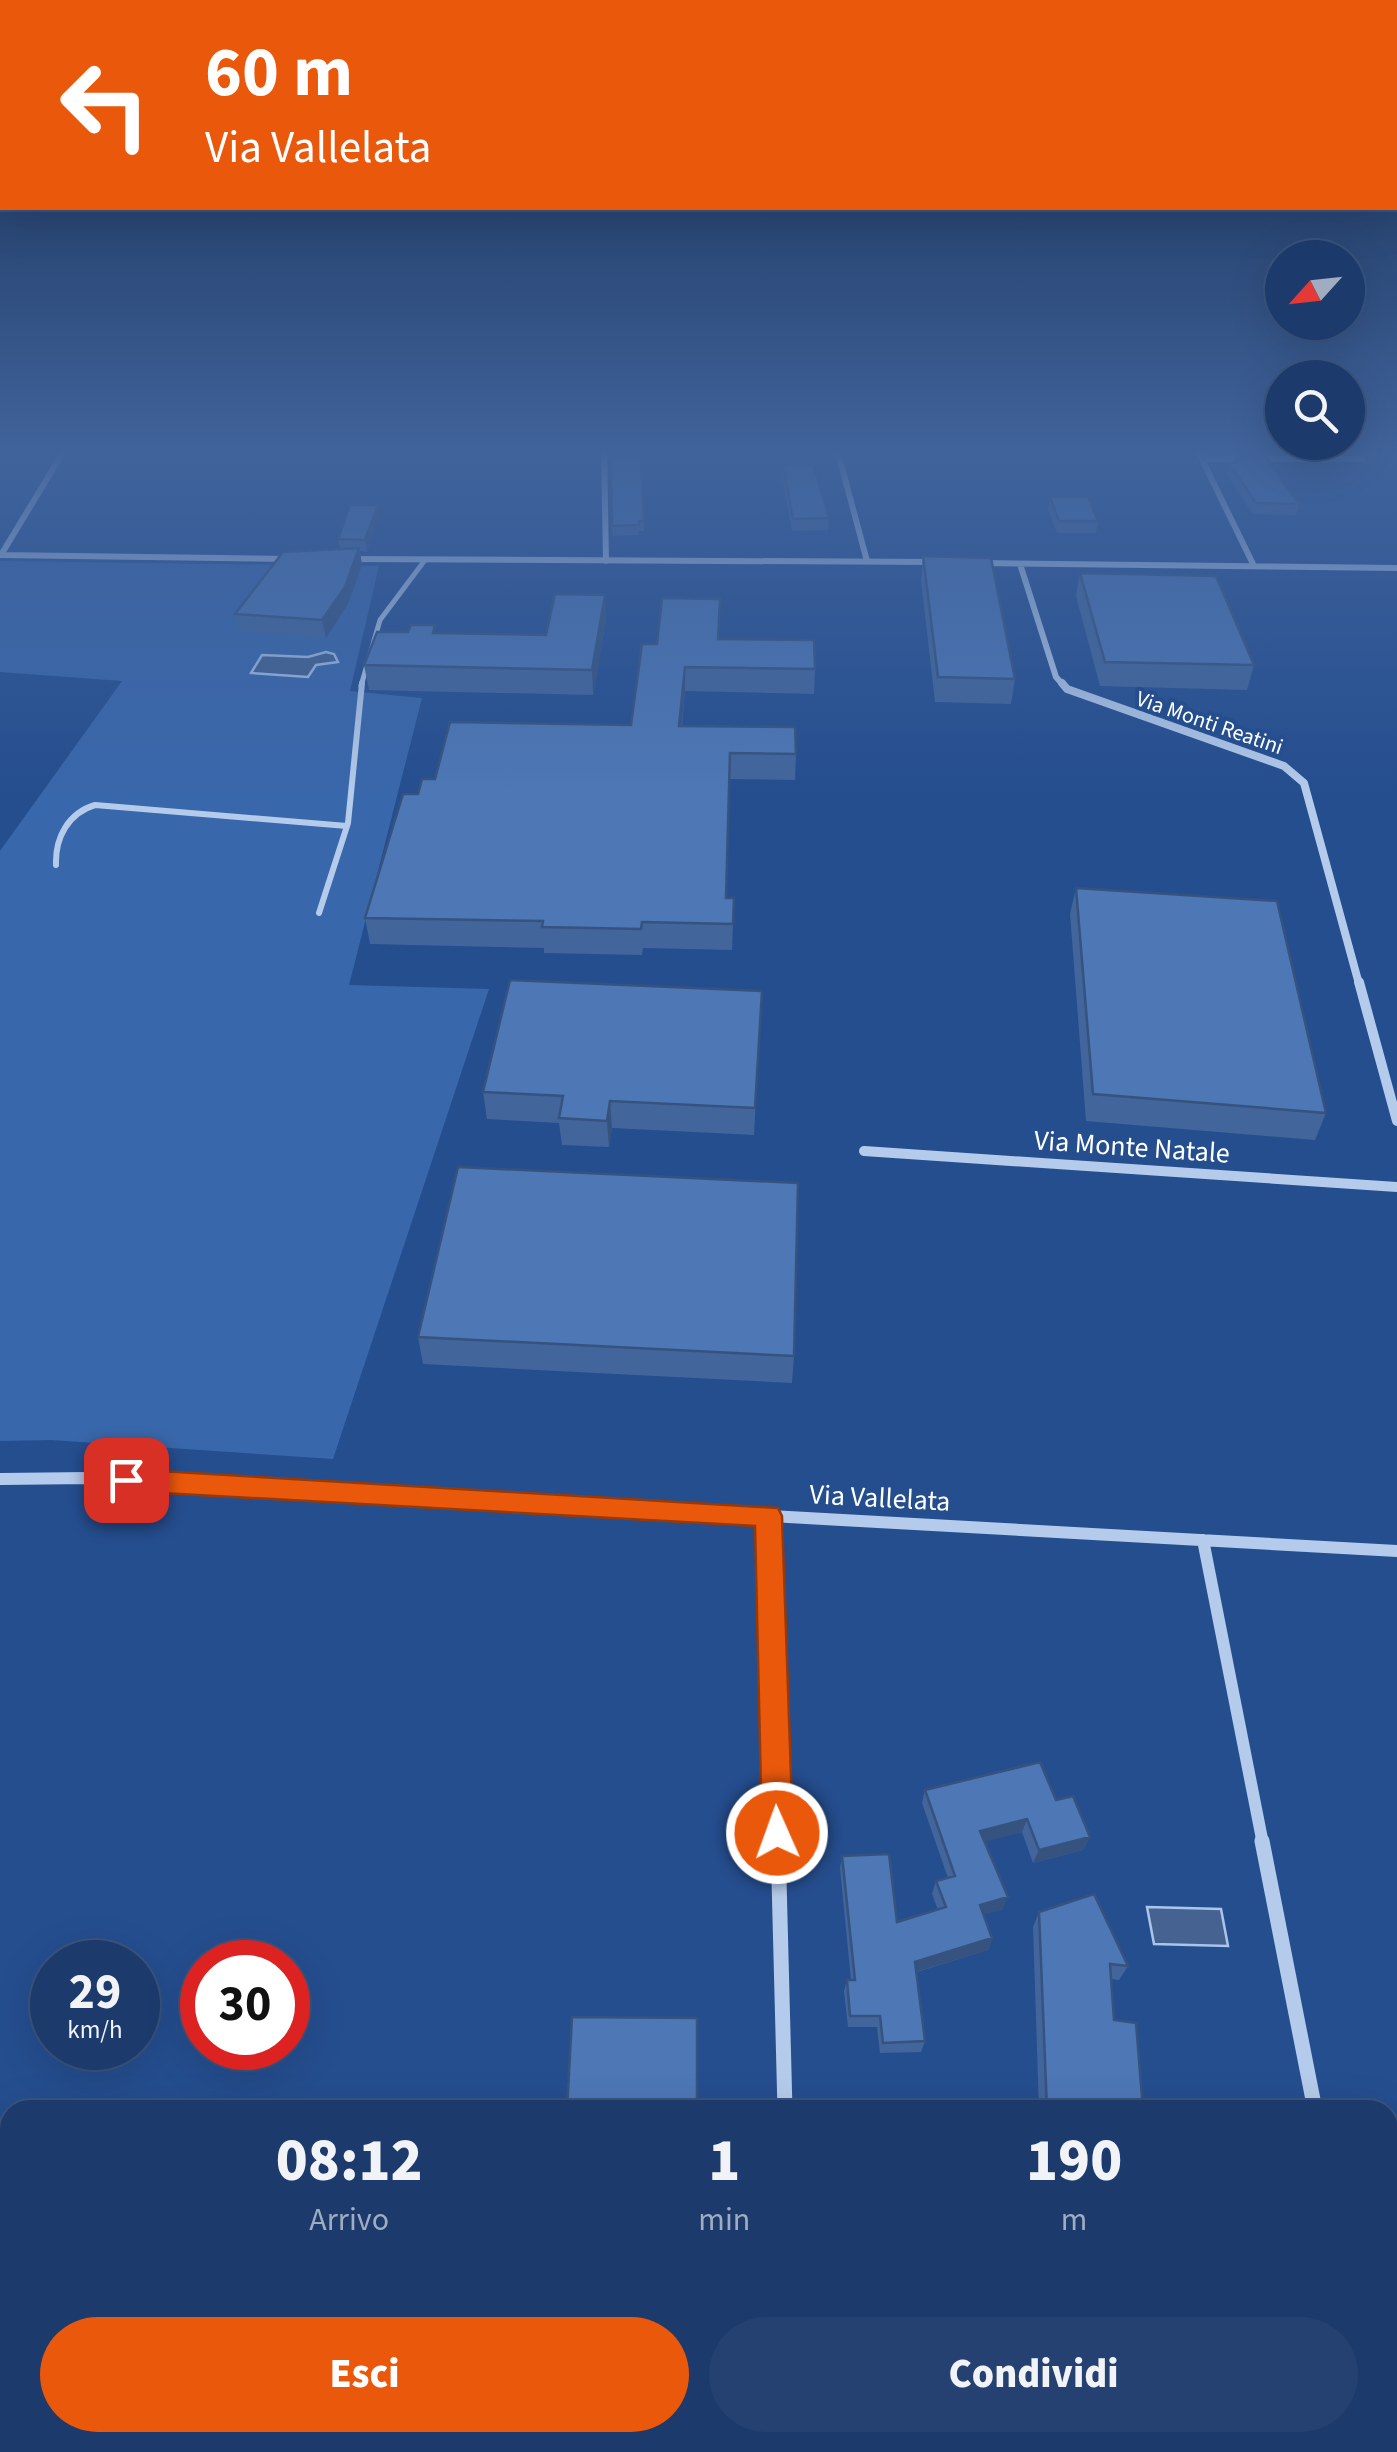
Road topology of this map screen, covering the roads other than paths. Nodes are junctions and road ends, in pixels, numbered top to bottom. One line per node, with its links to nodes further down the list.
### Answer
1 (423, 563): 6 (lane)
2 (987, 563): 3 (street)
3 (1020, 564): 4 (street); 9 (street, Via Monti Reatini)
4 (1254, 566): 5 (street)
5 (1397, 568)
6 (347, 826): 7 (lane); 8 (lane)
7 (56, 866)
8 (320, 913)
9 (1397, 1121)
10 (864, 1150): 11 (street, Via Monte Natale)
11 (1397, 1187)
12 (0, 1479): 13 (street, Via Vallelata)
13 (768, 1516): 14 (street, Via Vallelata); 16 (street)
14 (1203, 1540): 15 (street, Via Vallelata); 17 (street)
15 (1397, 1551)
16 (784, 2100)
17 (1313, 2100)

